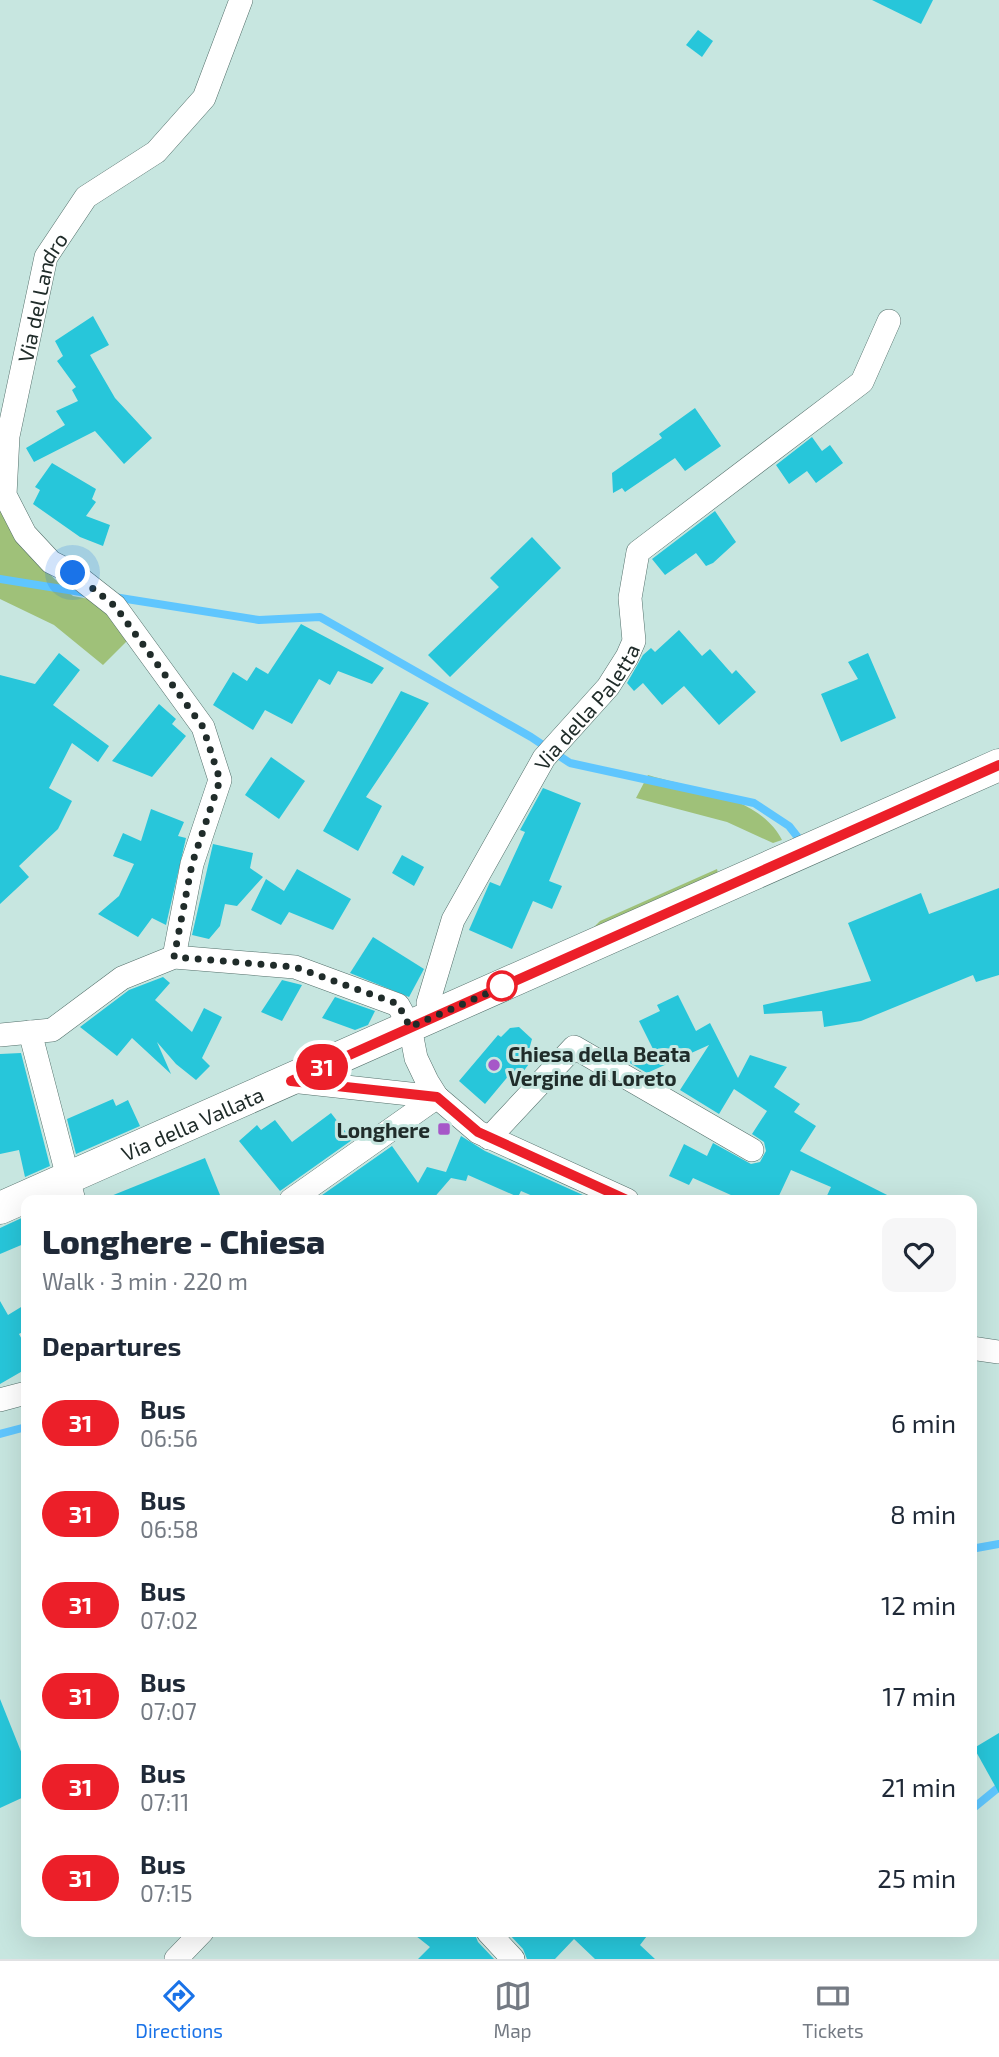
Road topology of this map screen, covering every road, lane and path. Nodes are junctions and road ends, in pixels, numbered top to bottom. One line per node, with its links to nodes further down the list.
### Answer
1 (241, 0): 3 (street, Via del Landro)
2 (889, 321): 6 (street, Via della Paletta)
3 (4, 439): 5 (street, Via del Landro)
4 (999, 765): 6 (main road, Via della Vallata)
5 (174, 957): 6 (street); 7 (street)
6 (422, 1022): 9 (main road, Via della Vallata); 10 (street)
7 (30, 1032): 8 (street); 13 (street)
8 (0, 1035)
9 (291, 1081): 10 (street); 13 (main road, Via della Vallata)
10 (437, 1097): 11 (street); 15 (street)
11 (489, 1138): 12 (street); 16 (street)
12 (752, 1150)
13 (69, 1189): 14 (main road, Via della Vallata)
14 (47, 1195)
15 (299, 1195)
16 (615, 1195)
17 (21, 1202): 18 (main road, Via della Vallata)
18 (0, 1208)
19 (977, 1349): 20 (street)
20 (999, 1352)
21 (21, 1394): 22 (street)
22 (0, 1400)
23 (197, 1937): 25 (street)
24 (493, 1937): 26 (street)
25 (176, 1959)
26 (513, 1959)

